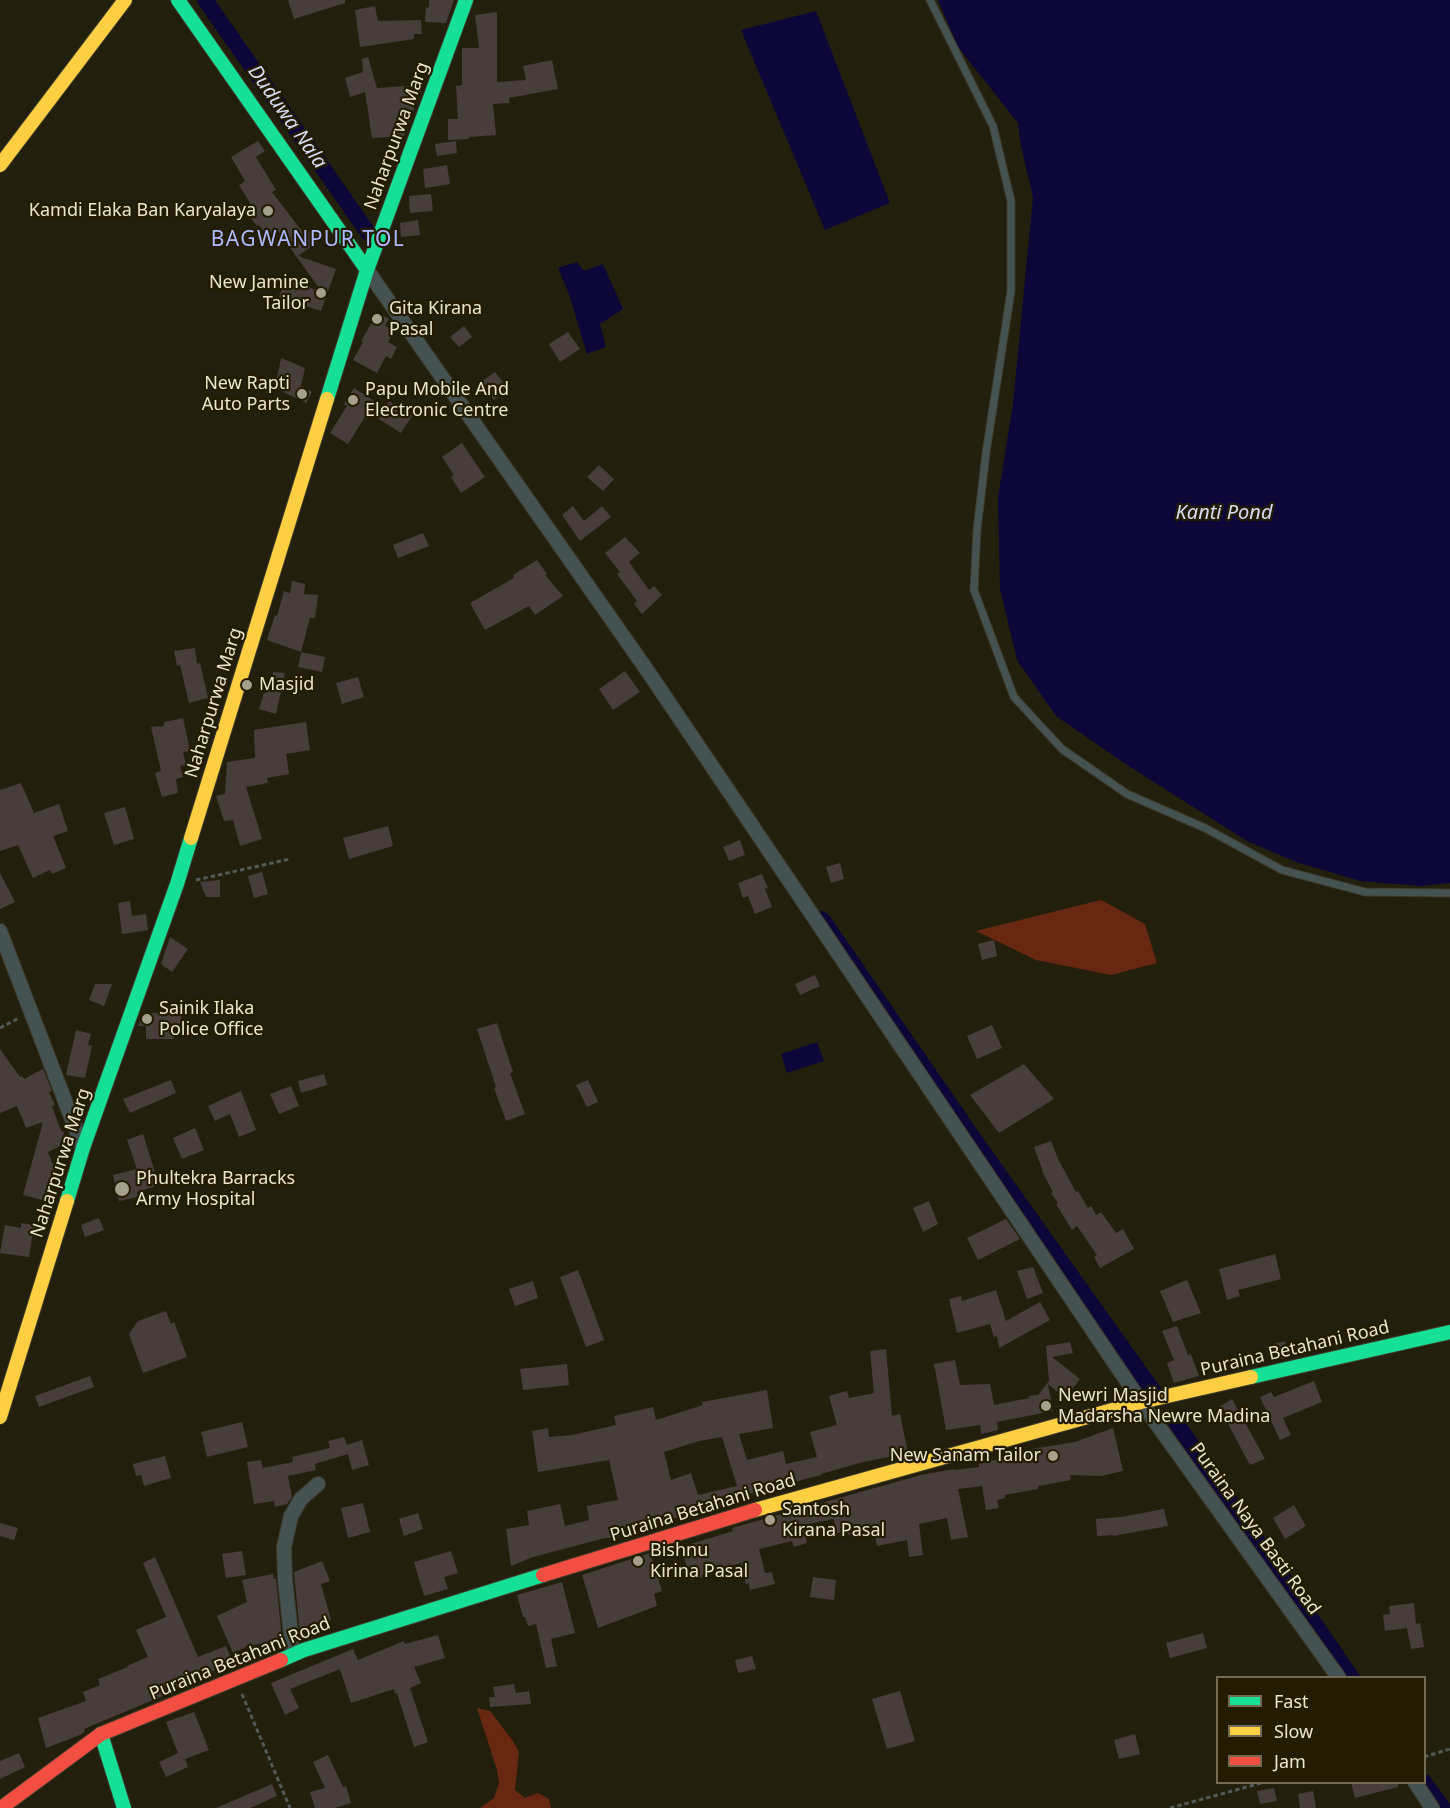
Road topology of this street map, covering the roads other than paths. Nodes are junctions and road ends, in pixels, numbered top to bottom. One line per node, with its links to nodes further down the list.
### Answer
1 (125, 0): 5 (street)
2 (178, 0): 6 (street)
3 (466, 0): 6 (street, Naharpurwa Marg)
4 (930, 0): 7 (lane)
5 (0, 165)
6 (367, 270): 9 (street, Naharpurwa Marg); 11 (street, Puraina Naya Basti Road)
7 (1450, 893)
8 (0, 931): 9 (street)
9 (83, 1148): 12 (street, Naharpurwa Marg)
10 (1450, 1332): 11 (street, Puraina Betahani Road)
11 (1141, 1402): 14 (street, Puraina Betahani Road); 15 (street, Puraina Naya Basti Road)
12 (0, 1417)
13 (318, 1484): 14 (street)
14 (293, 1654): 16 (street, Puraina Betahani Road)
15 (1338, 1676)
16 (101, 1734): 18 (street, Puraina Betahani Road); 19 (street)
17 (1416, 1784): 20 (street)
18 (1, 1808)
19 (124, 1808)
20 (1432, 1808)

